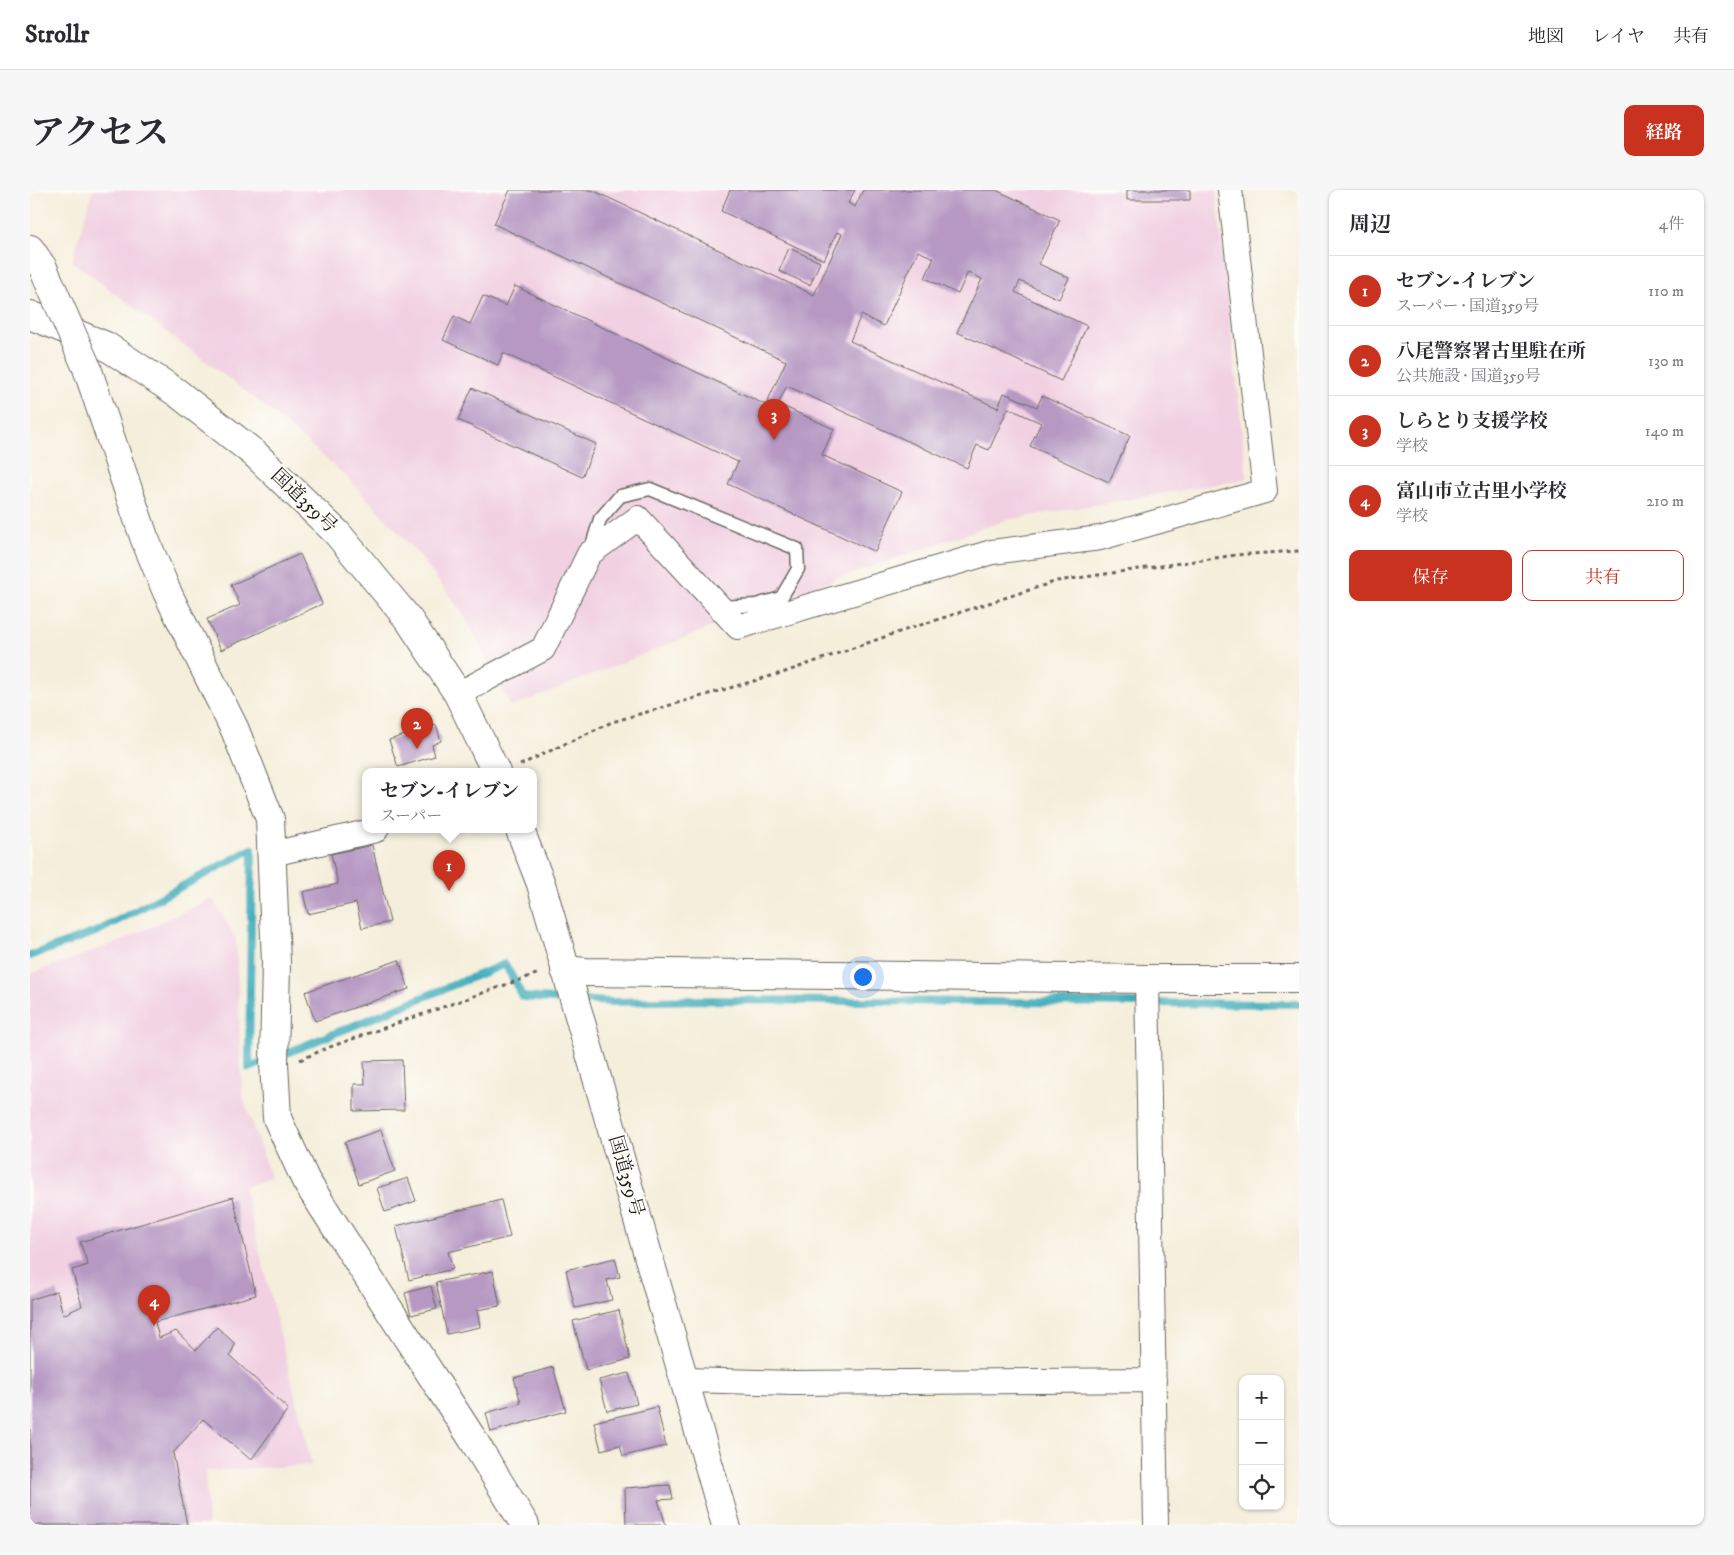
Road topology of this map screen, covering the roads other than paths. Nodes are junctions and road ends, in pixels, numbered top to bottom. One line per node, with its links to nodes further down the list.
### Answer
1 (1230, 190): 5 (street)
2 (36, 259): 10 (main road, bridge)
3 (30, 315): 6 (main road, 国道359号)
4 (589, 554): 5 (street); 5 (lane); 6 (street)
5 (720, 607)
6 (458, 694): 7 (main road, 国道359号)
7 (504, 768)
8 (363, 833): 10 (street)
9 (521, 833): 11 (main road, 国道359号)
10 (272, 854): 16 (main road)
11 (565, 970): 12 (main road); 14 (main road, 国道359号)
12 (1147, 979): 13 (main road); 15 (street)
13 (1299, 979)
14 (685, 1380): 15 (street); 17 (main road, 国道359号)
15 (1154, 1380): 18 (street)
16 (525, 1525)
17 (726, 1525)
18 (1156, 1525)

